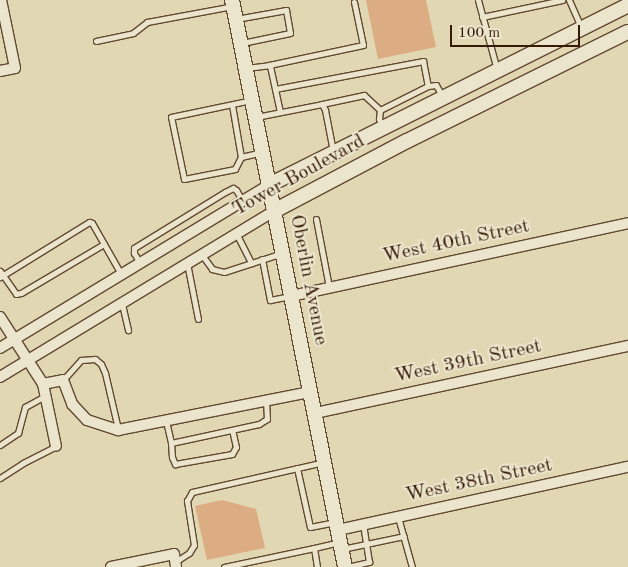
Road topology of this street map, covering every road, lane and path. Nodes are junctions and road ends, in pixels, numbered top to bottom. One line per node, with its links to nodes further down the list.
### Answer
1 (1, 0): 16 (street)
2 (478, 0): 8 (lane)
3 (562, 0): 8 (lane)
4 (568, 0): 9 (lane)
5 (354, 2): 13 (lane)
6 (628, 5): 9 (street, Tower Boulevard)
7 (234, 8): 11 (lane); 12 (street, Oberlin Avenue); 12 (lane)
8 (482, 17): 15 (lane)
9 (581, 28): 15 (street, Tower Boulevard)
10 (628, 32): 32 (street, Tower Boulevard)
11 (96, 41)
12 (241, 43): 14 (street, Oberlin Avenue)
13 (269, 64): 14 (lane); 18 (lane)
14 (246, 68): 20 (street, Oberlin Avenue)
15 (496, 70): 19 (street, Tower Boulevard)
16 (0, 71)
17 (428, 86): 18 (lane); 19 (lane); 23 (lane)
18 (275, 89): 24 (lane)
19 (442, 97): 26 (street, Tower Boulevard)
20 (253, 100): 22 (lane); 25 (street, Oberlin Avenue)
21 (322, 104): 23 (lane); 24 (lane); 28 (lane)
22 (232, 105): 29 (lane); 29 (lane)
23 (380, 110): 26 (lane)
24 (280, 112): 25 (lane)
25 (256, 117): 27 (street, Oberlin Avenue)
26 (383, 127): 28 (street, Tower Boulevard)
27 (263, 152): 29 (lane); 30 (street, Oberlin Avenue)
28 (333, 152): 30 (street, Tower Boulevard)
29 (241, 157)
30 (269, 184): 31 (street, Tower Boulevard); 32 (street, Oberlin Avenue)
31 (242, 201): 40 (street, Tower Boulevard); 40 (lane)
32 (274, 211): 35 (street, Tower Boulevard); 37 (street, Oberlin Avenue)
33 (316, 219): 45 (lane)
34 (628, 223): 45 (street, West 40th Street)
35 (236, 233): 38 (street, Tower Boulevard); 42 (lane)
36 (104, 244): 43 (lane); 44 (lane); 44 (lane)
37 (283, 253): 39 (lane); 46 (street, Oberlin Avenue)
38 (202, 254): 41 (street, Tower Boulevard); 42 (lane)
39 (262, 260): 42 (lane); 46 (lane)
40 (140, 263): 43 (street, Tower Boulevard)
41 (187, 263): 47 (street, Tower Boulevard); 49 (lane)
42 (251, 263)
43 (121, 274): 51 (street, Tower Boulevard)
44 (1, 275)
45 (329, 287): 46 (street, West 40th Street)
46 (291, 296): 58 (street, Oberlin Avenue)
47 (122, 303): 50 (lane); 54 (street, Tower Boulevard)
48 (0, 317): 51 (street)
49 (198, 319)
50 (128, 330)
51 (14, 339): 53 (street, Tower Boulevard); 54 (street)
52 (628, 346): 61 (street, West 39th Street)
53 (0, 348)
54 (26, 360): 55 (street, Tower Boulevard); 57 (street)
55 (0, 377)
56 (63, 380): 57 (street); 63 (street); 63 (lane)
57 (43, 384): 59 (street)
58 (310, 392): 60 (street); 61 (street, Oberlin Avenue)
59 (46, 396): 66 (lane); 67 (street)
60 (266, 401): 62 (street); 64 (lane)
61 (314, 413): 68 (street, Oberlin Avenue)
62 (166, 421): 63 (street); 65 (lane)
63 (118, 430)
64 (232, 430): 65 (lane); 65 (lane)
65 (171, 442)
66 (0, 445)
67 (56, 446): 71 (lane)
68 (324, 462): 70 (lane); 74 (street, Oberlin Avenue)
69 (628, 467): 72 (street, West 38th Street)
70 (297, 468): 74 (lane); 79 (lane)
71 (0, 478)
72 (398, 517): 73 (street, West 38th Street); 75 (lane)
73 (363, 524): 74 (street, West 38th Street); 76 (lane)
74 (339, 536): 76 (lane); 77 (lane); 84 (street, Oberlin Avenue)
75 (404, 536): 76 (lane); 85 (lane)
76 (367, 544): 84 (lane)
77 (314, 548): 78 (lane); 83 (lane)
78 (254, 560): 81 (lane); 82 (lane)
79 (175, 561): 80 (street)
80 (111, 567)
81 (224, 567)
82 (255, 567)
83 (317, 567)
84 (346, 567)
85 (412, 567)

